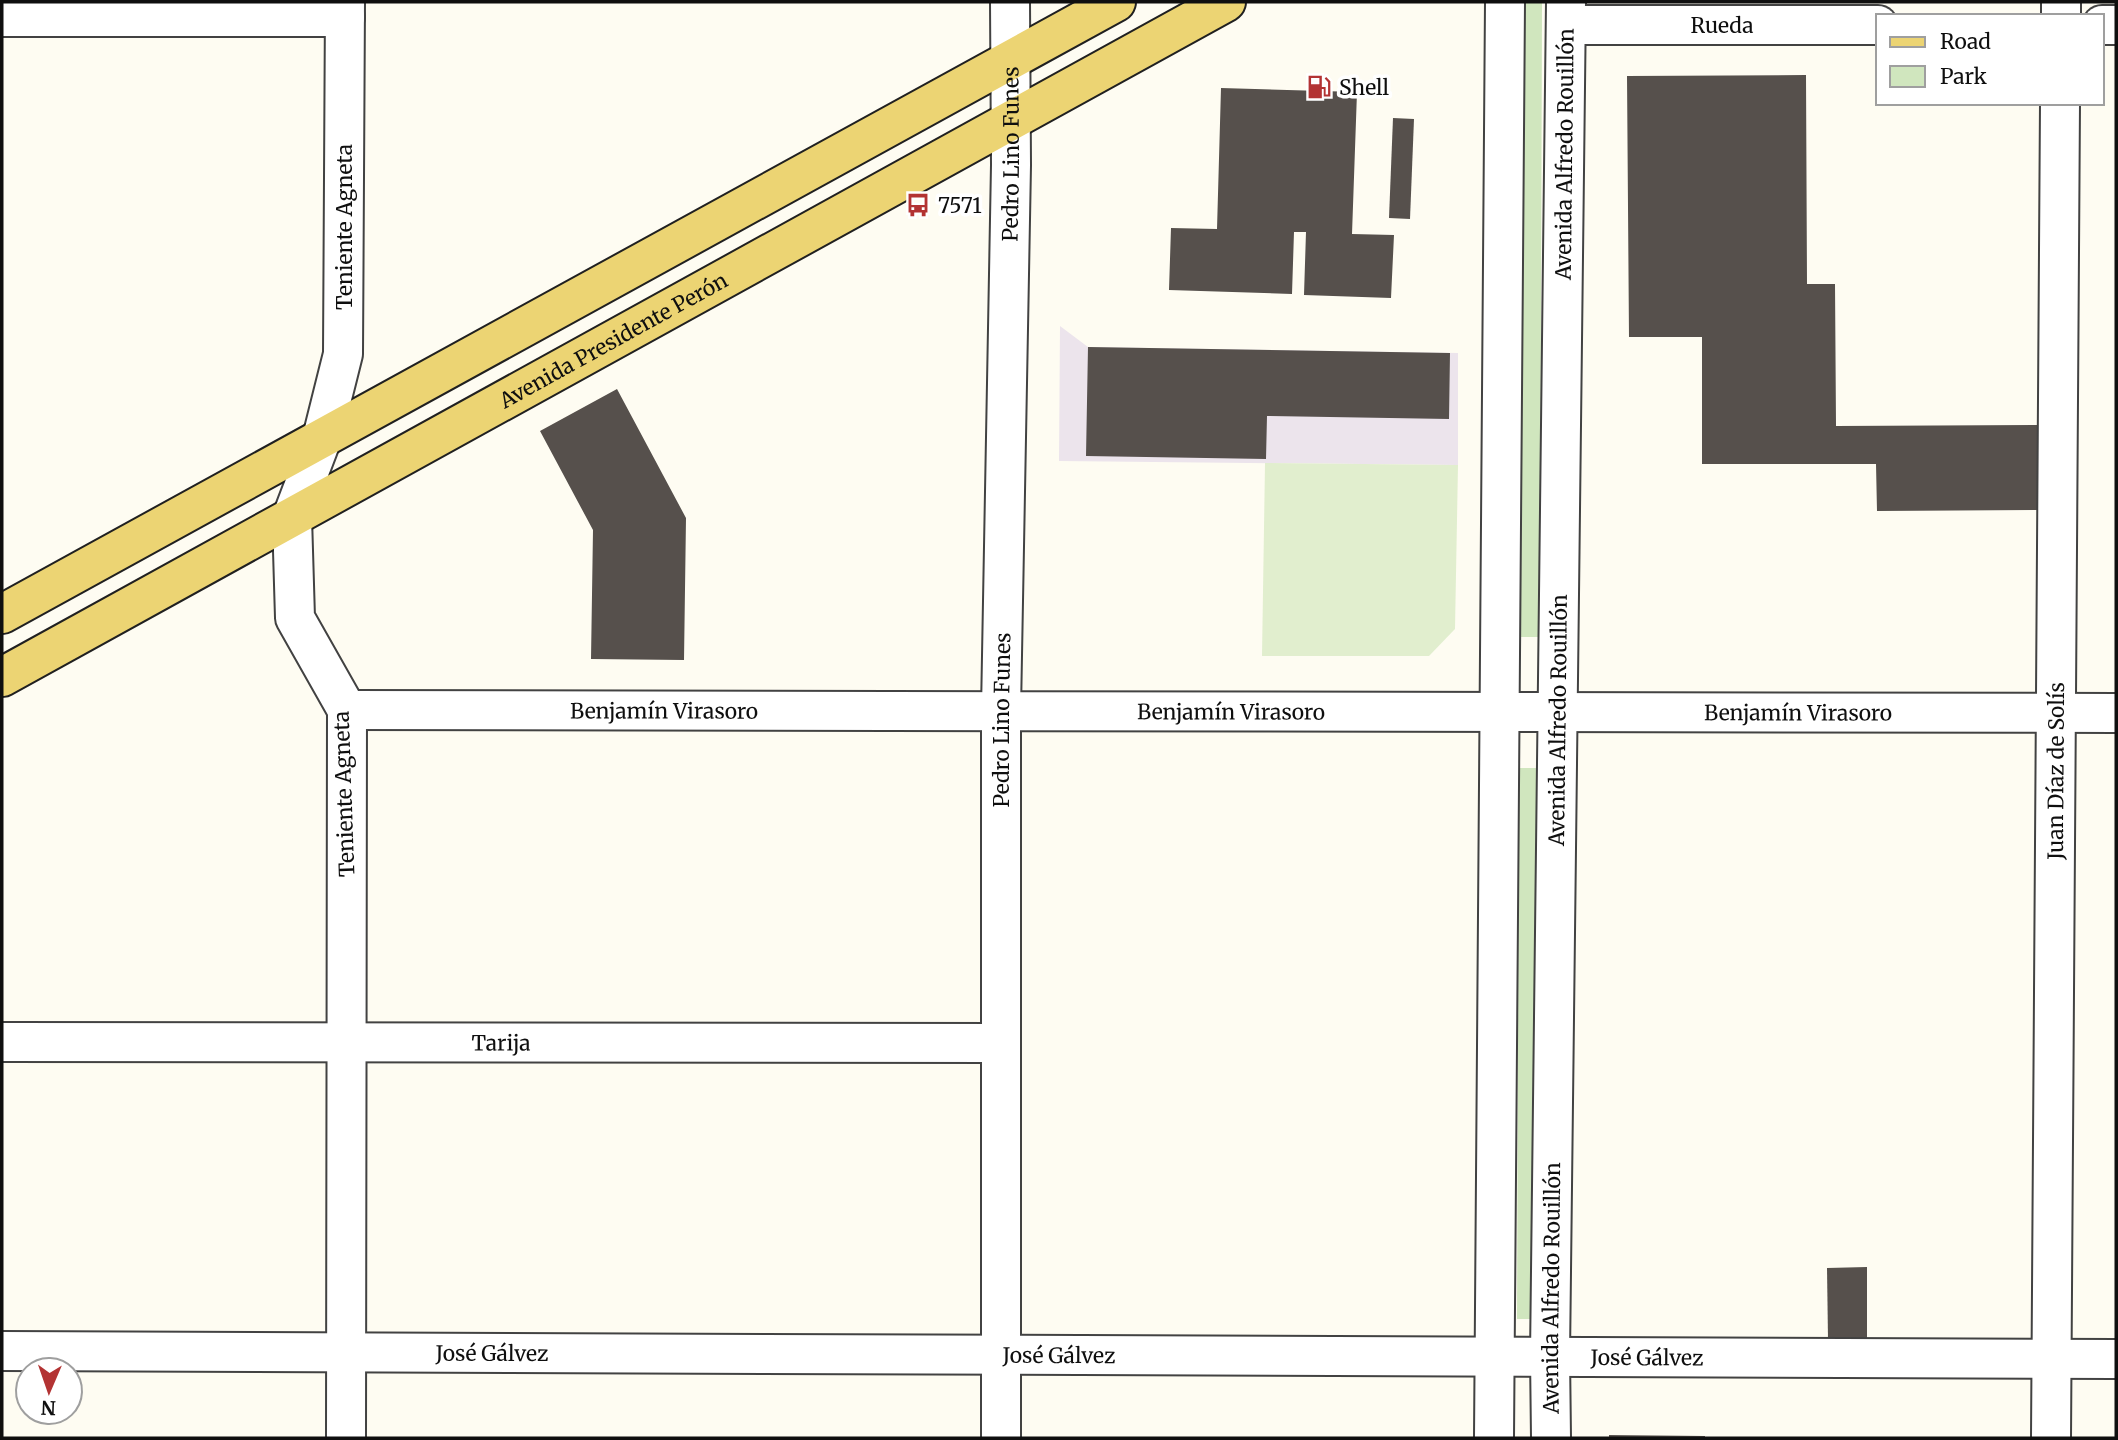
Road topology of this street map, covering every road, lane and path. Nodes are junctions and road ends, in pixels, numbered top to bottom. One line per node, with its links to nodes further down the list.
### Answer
1 (1010, 2): 9 (street, Pedro Lino Funes)
2 (1116, 2): 9 (main road)
3 (1226, 2): 11 (main road, Avenida Presidente Perón)
4 (1505, 2): 18 (street)
5 (345, 9): 7 (street); 12 (street, Teniente Agneta)
6 (1566, 13): 8 (street, Rueda); 19 (street, Avenida Alfredo Rouillón)
7 (2, 17)
8 (1876, 25)
9 (1011, 59): 11 (street, Pedro Lino Funes); 12 (main road)
10 (2060, 105): 20 (street, Juan Díaz de Solís)
11 (1011, 120): 13 (main road, Avenida Presidente Perón); 17 (street, Pedro Lino Funes)
12 (322, 438): 13 (street, Teniente Agneta); 14 (main road)
13 (292, 517): 15 (main road, Avenida Presidente Perón); 16 (street, Teniente Agneta)
14 (2, 614)
15 (2, 677)
16 (347, 709): 17 (street, Benjamín Virasoro); 23 (street, Teniente Agneta)
17 (1001, 710): 18 (street, Benjamín Virasoro); 24 (street, Pedro Lino Funes)
18 (1500, 712): 19 (street, Benjamín Virasoro); 28 (street)
19 (1557, 712): 20 (street, Benjamín Virasoro); 29 (street, Avenida Alfredo Rouillón)
20 (2057, 712): 21 (street, Benjamín Virasoro); 30 (street, Juan Díaz de Solís)
21 (2116, 712)
22 (2, 1042): 23 (street, Tarija)
23 (347, 1042): 24 (street, Tarija); 26 (street, Teniente Agneta)
24 (1000, 1043): 27 (street, Pedro Lino Funes)
25 (2, 1351): 26 (street, José Gálvez)
26 (346, 1352): 27 (street, José Gálvez); 32 (street, Teniente Agneta)
27 (1001, 1354): 28 (street, José Gálvez); 33 (street, Pedro Lino Funes)
28 (1495, 1356): 29 (street, José Gálvez); 34 (street)
29 (1550, 1356): 30 (street, José Gálvez); 35 (street, Avenida Alfredo Rouillón)
30 (2052, 1358): 31 (street, José Gálvez); 36 (street, Juan Díaz de Solís)
31 (2116, 1359)
32 (346, 1438)
33 (1001, 1438)
34 (1494, 1438)
35 (1551, 1438)
36 (2051, 1438)

